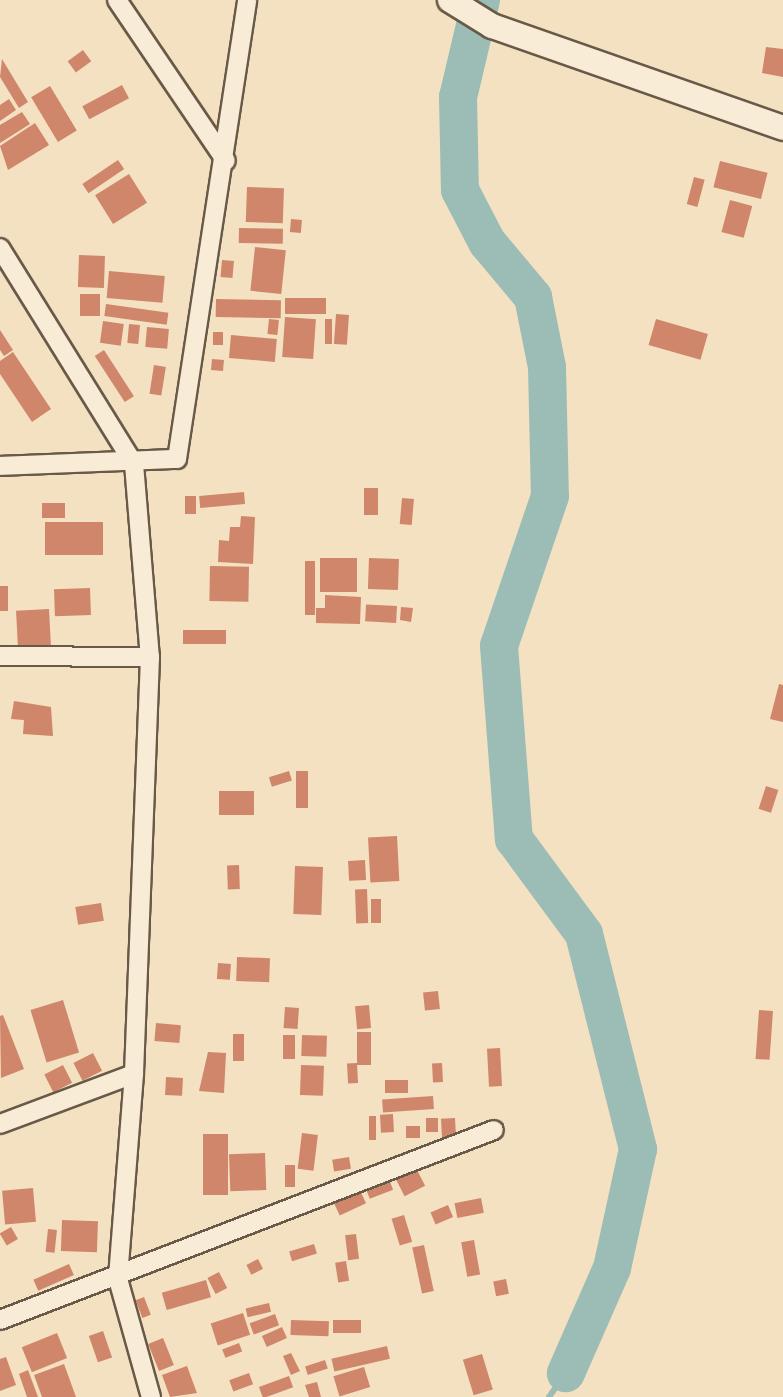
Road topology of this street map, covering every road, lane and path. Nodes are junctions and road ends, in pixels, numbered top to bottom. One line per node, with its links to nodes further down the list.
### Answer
1 (117, 0): 5 (street)
2 (247, 0): 5 (street)
3 (456, 4): 4 (street)
4 (783, 128)
5 (226, 161): 7 (street)
6 (0, 248): 7 (street)
7 (134, 464): 8 (street); 10 (street)
8 (0, 466)
9 (0, 656): 10 (street)
10 (150, 657): 11 (street)
11 (134, 1074): 12 (street); 14 (street)
12 (0, 1124)
13 (494, 1130): 14 (street)
14 (118, 1279): 15 (street); 16 (street)
15 (0, 1320)
16 (151, 1397)

